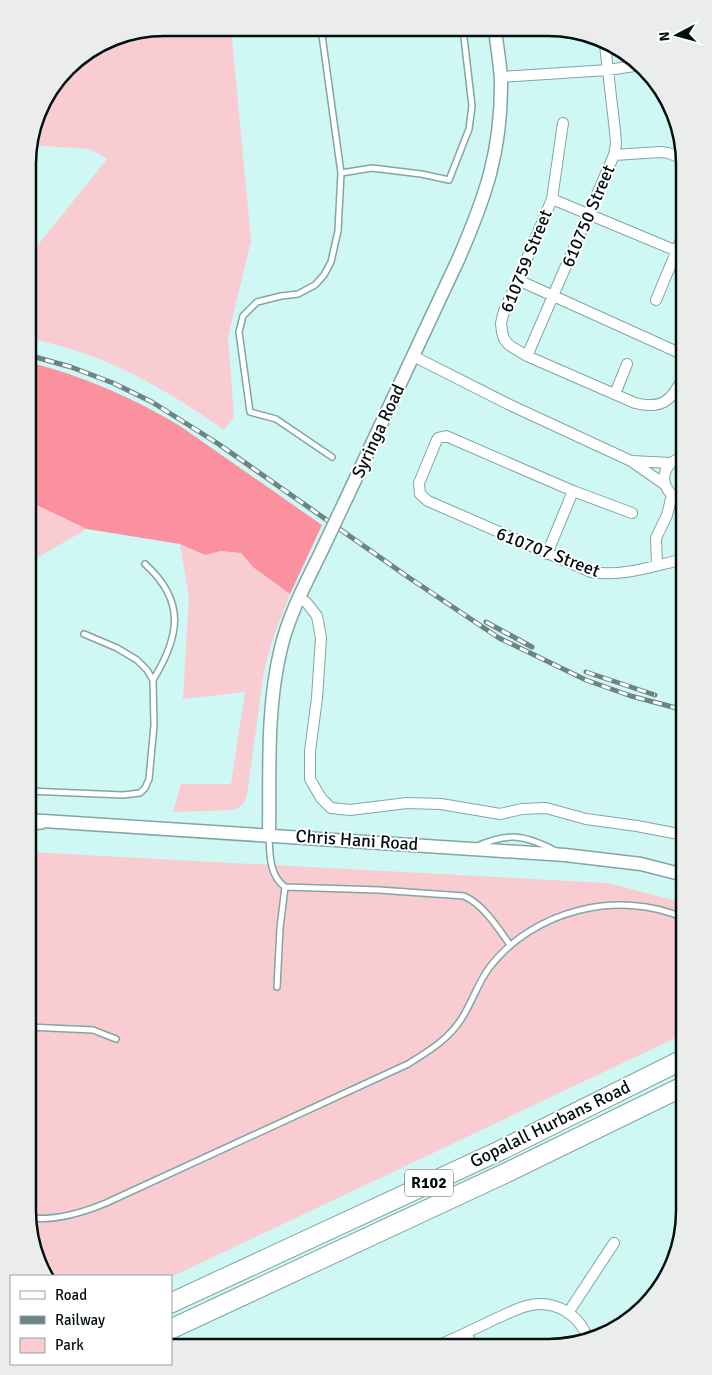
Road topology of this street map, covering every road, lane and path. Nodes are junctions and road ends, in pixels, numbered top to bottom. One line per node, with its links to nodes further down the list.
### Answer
1 (322, 36): 11 (lane)
2 (464, 36): 11 (lane)
3 (496, 36): 7 (street, Syringa Road)
4 (605, 50): 6 (street, 610750 Street)
5 (630, 67): 6 (street)
6 (608, 70): 7 (street); 9 (street, 610750 Street)
7 (500, 77): 20 (street, Syringa Road)
8 (563, 124): 12 (street, 610759 Street)
9 (614, 155): 10 (street); 13 (street, 610750 Street)
10 (675, 156)
11 (340, 173): 25 (lane)
12 (552, 199): 13 (street); 16 (street, 610759 Street)
13 (589, 214): 14 (street); 17 (street, 610750 Street)
14 (676, 251)
15 (676, 263): 18 (street)
16 (518, 280): 17 (street); 21 (street, 610759 Street)
17 (554, 296): 19 (street); 21 (street, 610750 Street)
18 (656, 300)
19 (676, 351)
20 (413, 356): 26 (street); 40 (street, Syringa Road, bridge)
21 (527, 356): 24 (street, 610759 Street)
22 (627, 364): 24 (street)
23 (676, 391): 24 (street, 610759 Street)
24 (615, 394)
25 (332, 457)
26 (631, 461): 28 (street); 29 (street)
27 (676, 461): 28 (street)
28 (670, 463): 29 (street)
29 (664, 484): 31 (street)
30 (573, 491): 34 (street); 36 (street); 36 (street, 610707 Street)
31 (672, 495): 32 (street); 35 (street)
32 (676, 497)
33 (676, 507): 35 (street)
34 (632, 513)
35 (667, 515): 39 (street)
36 (547, 554): 39 (street, 610707 Street)
37 (676, 561): 39 (street, 610707 Street)
38 (145, 564): 42 (lane)
39 (656, 565)
40 (299, 598): 47 (street); 48 (street, Syringa Road)
41 (84, 634): 42 (lane)
42 (153, 680): 43 (lane)
43 (36, 791)
44 (36, 820): 45 (street, Chris Hani Road)
45 (60, 822): 46 (lane); 48 (street, Chris Hani Road)
46 (36, 826)
47 (675, 833)
48 (269, 835): 49 (street, Chris Hani Road); 50 (lane)
49 (675, 873)
50 (285, 886): 52 (lane); 53 (lane)
51 (675, 914): 52 (lane)
52 (510, 945): 58 (lane)
53 (277, 987)
54 (36, 1027): 55 (lane)
55 (116, 1039)
56 (675, 1063): 60 (highway, Gopalall Hurbans Road / R102)
57 (675, 1090): 62 (highway, Gopalall Hurbans Road / R102)
58 (36, 1218)
59 (614, 1243): 61 (street)
60 (172, 1303)
61 (568, 1313): 63 (street); 64 (street)
62 (172, 1329)
63 (466, 1333): 65 (street); 66 (street)
64 (585, 1333)
65 (453, 1339)
66 (469, 1339)

